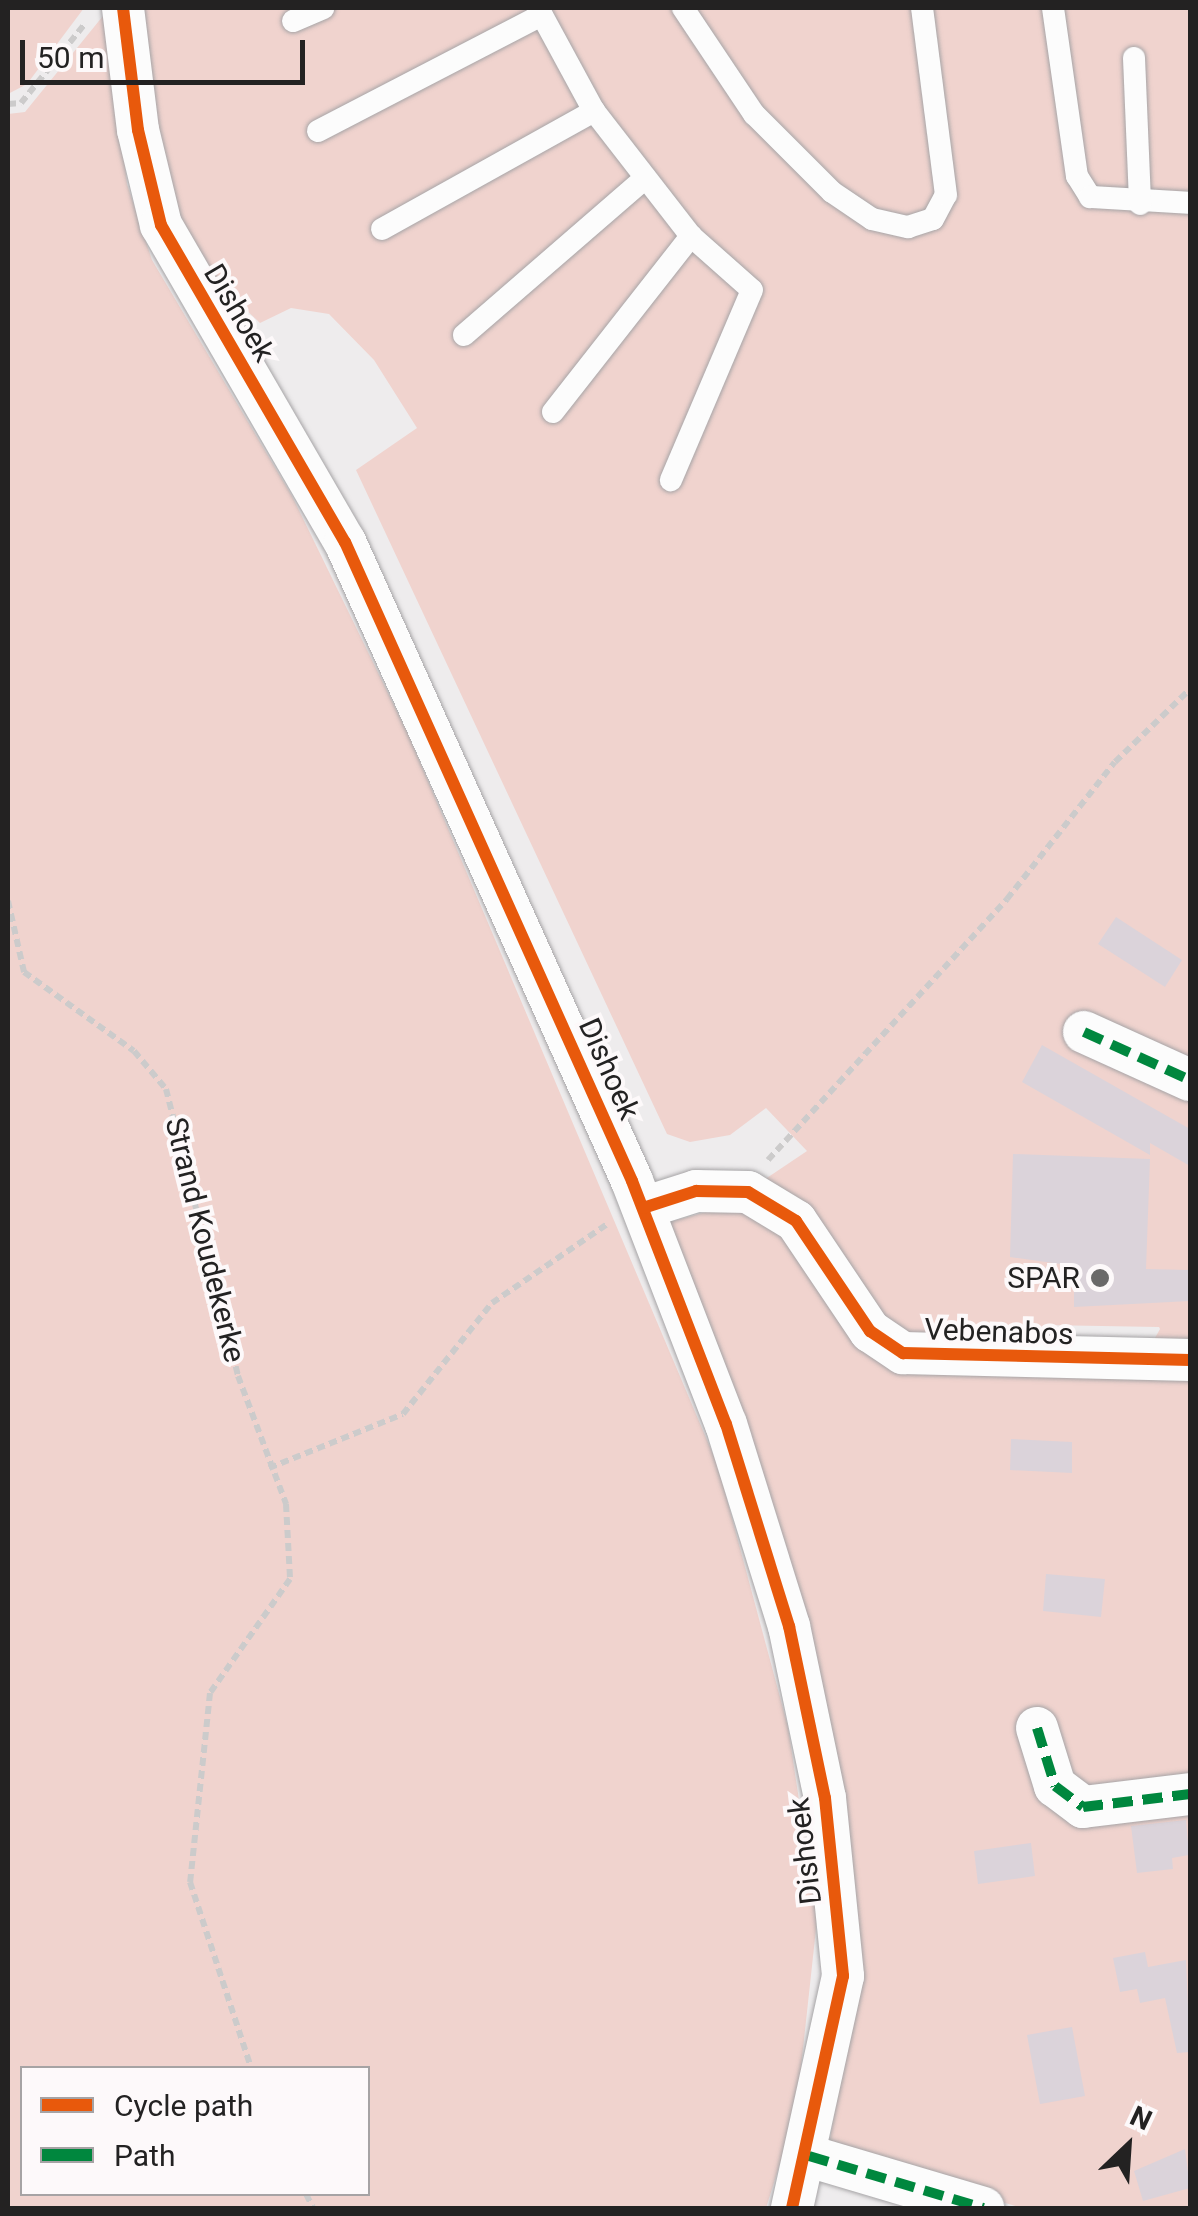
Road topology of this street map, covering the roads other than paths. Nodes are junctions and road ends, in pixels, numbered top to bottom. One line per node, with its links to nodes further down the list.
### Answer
1 (323, 8): 7 (lane)
2 (683, 8): 3 (lane)
3 (922, 8)
4 (1054, 8): 13 (lane)
5 (108, 10): 21 (street, Dishoek)
6 (540, 11): 9 (lane); 10 (lane)
7 (293, 21)
8 (1134, 58): 13 (lane)
9 (594, 111): 11 (lane); 14 (lane)
10 (318, 130)
11 (645, 178): 15 (lane); 16 (lane)
12 (1190, 202): 13 (lane)
13 (1140, 204)
14 (382, 230)
15 (690, 236): 17 (lane); 18 (lane)
16 (464, 334)
17 (554, 412)
18 (671, 480)
19 (1084, 1032): 20 (street)
20 (1190, 1080)
21 (642, 1208): 22 (street, Vebenabos); 25 (street, Dishoek)
22 (1190, 1360)
23 (1037, 1728): 24 (street)
24 (1190, 1794)
25 (809, 2156): 26 (street, Dishoek); 27 (street)
26 (792, 2208)
27 (983, 2208)

